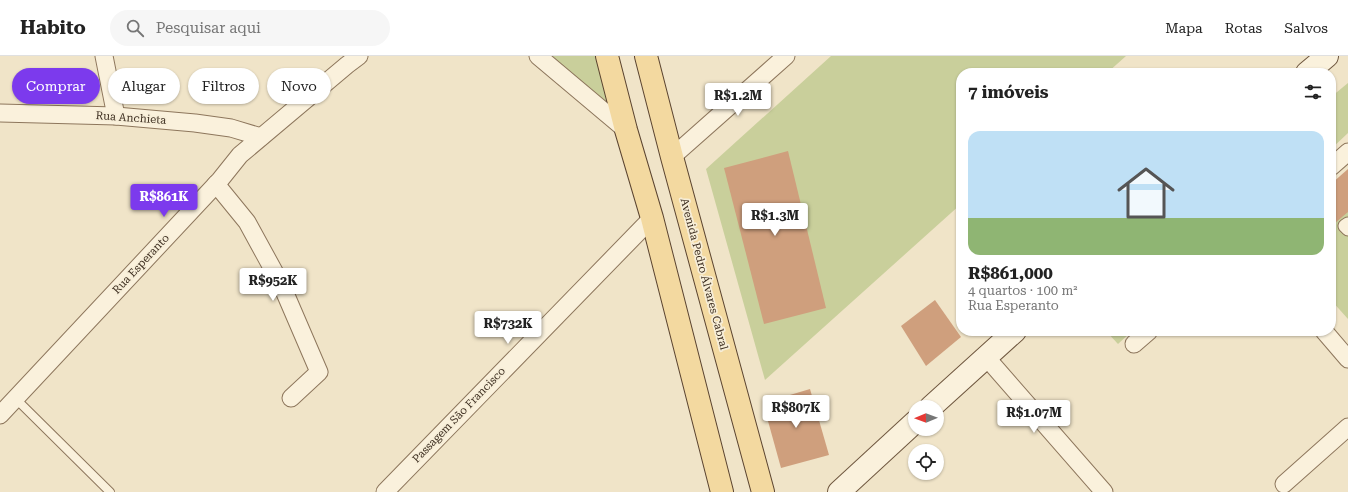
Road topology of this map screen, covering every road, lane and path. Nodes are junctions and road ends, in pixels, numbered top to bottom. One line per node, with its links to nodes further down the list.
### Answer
1 (104, 56): 10 (street)
2 (538, 56): 11 (street)
3 (607, 56): 11 (main road)
4 (646, 56): 14 (main road, Avenida Pedro Álvares Cabral)
5 (786, 56): 14 (street)
6 (1327, 56): 8 (main road)
7 (348, 59): 12 (street, Rua Esperanto)
8 (1313, 68)
9 (0, 113): 10 (street, Rua Anchieta)
10 (116, 116): 12 (street, Rua Anchieta)
11 (626, 130): 17 (main road)
12 (261, 137): 16 (street, Rua Esperanto)
13 (1348, 152): 15 (street)
14 (672, 157): 37 (main road, Avenida Pedro Álvares Cabral)
15 (1336, 163)
16 (216, 184): 26 (street, Rua Esperanto); 27 (street)
17 (652, 218): 35 (street, Passagem São Francisco); 36 (main road)
18 (1348, 224): 19 (street)
19 (1348, 229)
20 (1009, 336): 24 (main road)
21 (1143, 336): 23 (street)
22 (1328, 336): 25 (street)
23 (1134, 344)
24 (986, 356): 28 (main road); 38 (street)
25 (1348, 359)
26 (16, 398): 29 (street, Rua Esperanto); 34 (lane)
27 (291, 398)
28 (939, 400)
29 (0, 415)
30 (1348, 427): 32 (street)
31 (908, 429): 33 (main road)
32 (1284, 484)
33 (844, 490)
34 (110, 492)
35 (385, 492)
36 (722, 492)
37 (763, 492)
38 (1104, 492)

